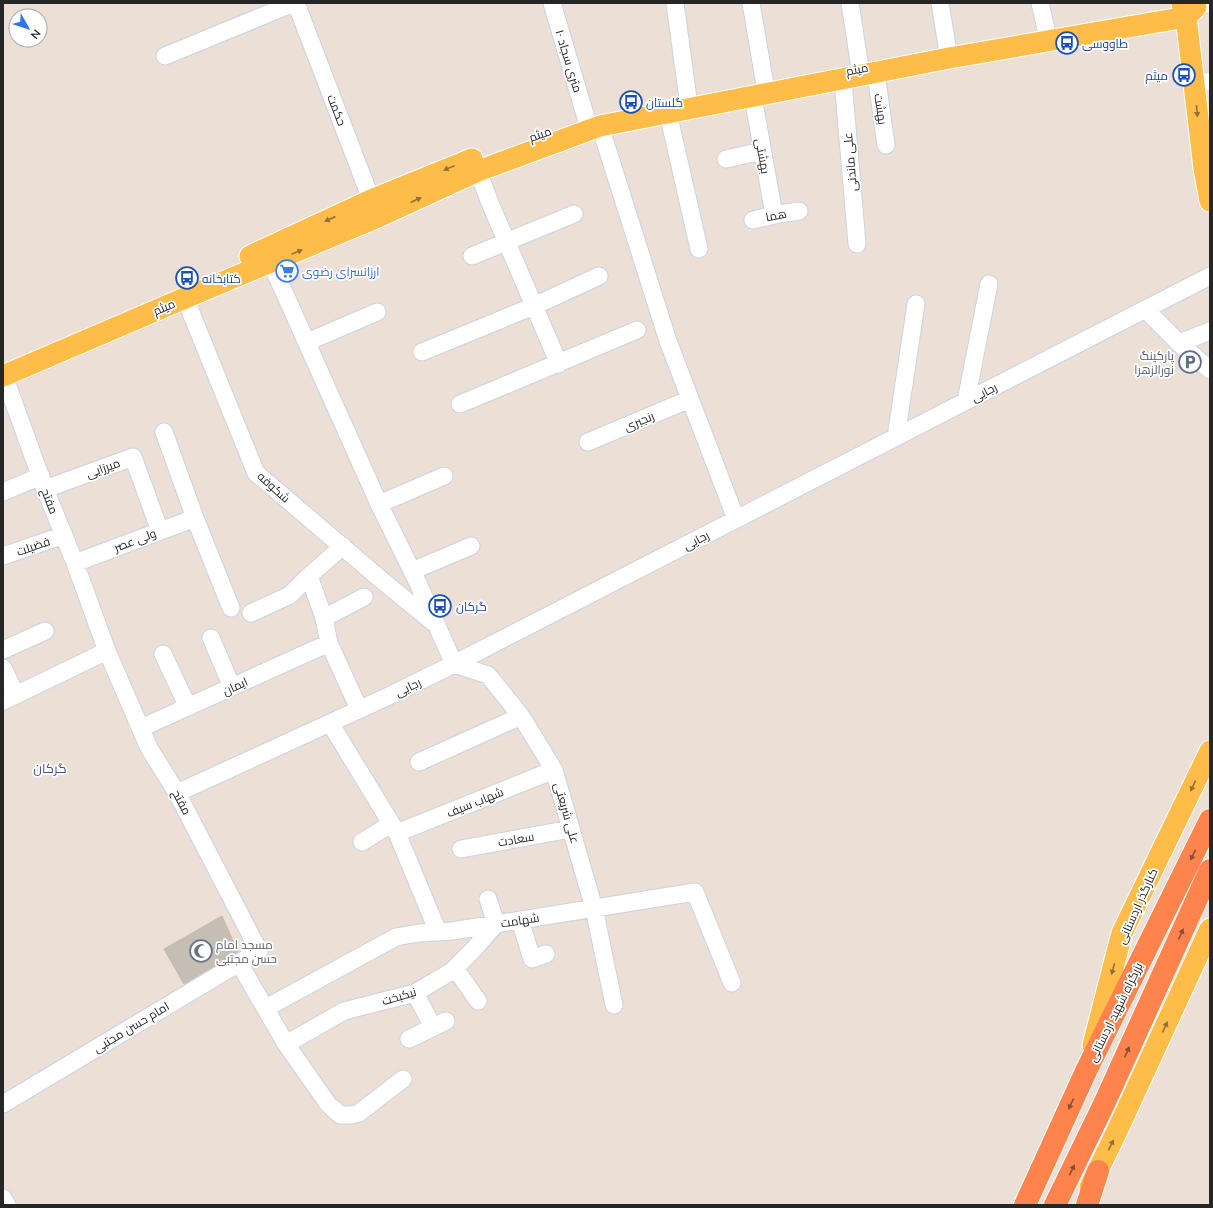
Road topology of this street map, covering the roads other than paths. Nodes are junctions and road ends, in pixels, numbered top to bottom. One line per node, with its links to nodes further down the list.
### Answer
1 (295, 3): 12 (street); 24 (street, حکمت)
2 (308, 3): 24 (street, حکمت)
3 (552, 3): 18 (street, ۱۰ متری سجاد)
4 (675, 3): 16 (street)
5 (751, 3): 15 (street, بهشتی)
6 (850, 3): 13 (street)
7 (940, 3): 11 (street)
8 (1040, 3): 10 (street)
9 (1192, 6): 10 (main road, میثم); 11 (main road, میثم); 14 (main road); 23 (main road, one-way to 23)
10 (1046, 29): 11 (main road, میثم)
11 (949, 55): 13 (main road, میثم)
12 (165, 56)
13 (860, 74): 15 (main road, میثم); 19 (street, بهشت); 30 (street, علی ماندنی)
14 (1209, 87)
15 (759, 91): 16 (main road, میثم); 17 (main road, میثم); 20 (street, بهشتی)
16 (688, 98): 18 (main road, میثم)
17 (668, 113): 18 (main road, میثم); 31 (street)
18 (593, 122): 22 (main road, میثم); 24 (main road, میثم, one-way to 24); 50 (street, ۱۰ متری سجاد)
19 (886, 145)
20 (762, 151): 21 (street); 27 (street, بهشتی)
21 (726, 159)
22 (478, 171): 24 (main road, میثم, one-way to 22); 29 (street)
23 (1210, 201)
24 (380, 207): 33 (main road, میثم, one-way to 24); 49 (main road, میثم, one-way to 49)
25 (799, 211): 27 (street, هما)
26 (574, 214): 29 (street)
27 (774, 215): 28 (street, هما)
28 (753, 220)
29 (506, 242): 32 (street); 39 (street)
30 (858, 244)
31 (699, 250)
32 (472, 256)
33 (271, 263): 37 (main road, میثم); 44 (street)
34 (600, 276): 39 (street)
35 (1210, 276): 40 (street, رجایی)
36 (989, 284): 51 (street)
37 (185, 298): 49 (main road, میثم); 64 (street, شکوفه)
38 (916, 304): 54 (street)
39 (534, 306): 46 (street); 47 (street)
40 (1145, 310): 45 (street); 51 (street, رجایی)
41 (377, 312): 44 (street)
42 (637, 330): 47 (street)
43 (1210, 331): 45 (street)
44 (307, 342): 59 (street)
45 (1179, 343): 48 (street)
46 (422, 352)
47 (559, 364): 52 (street)
48 (1210, 370)
49 (3, 372): 57 (street, مفتح)
50 (690, 399): 55 (street, رنجبری); 61 (street, ۱۰ متری سجاد)
51 (966, 401): 54 (street, رجایی)
52 (460, 404)
53 (164, 432): 60 (street)
54 (896, 437): 61 (street, رجایی)
55 (588, 442)
56 (444, 476): 59 (street)
57 (43, 483): 58 (street); 62 (street, میرزایی); 63 (street, مفتح)
58 (3, 492)
59 (380, 504): 69 (street)
60 (195, 518): 62 (street, ولی عصر); 72 (street)
61 (736, 519): 82 (street, رجایی)
62 (160, 531): 67 (street, ولی عصر)
63 (64, 535): 66 (street, فضیلت); 67 (street, مفتح)
64 (343, 546): 68 (street); 70 (street, شکوفه)
65 (471, 546): 69 (street)
66 (3, 556)
67 (75, 563): 80 (street, مفتح)
68 (309, 576): 73 (street); 74 (street)
69 (414, 576): 70 (street); 75 (street)
70 (385, 583): 75 (street, شکوفه)
71 (364, 597): 74 (street)
72 (231, 608)
73 (251, 613)
74 (324, 618): 78 (street)
75 (435, 624): 82 (street)
76 (45, 631): 79 (street)
77 (211, 638): 84 (street)
78 (329, 643): 84 (street, ایمان); 87 (street)
79 (3, 650)
80 (107, 651): 85 (street); 90 (street, مفتح)
81 (163, 654): 86 (street)
82 (454, 664): 87 (street, رجایی); 88 (street, علی شریعتی)
83 (3, 668): 85 (street)
84 (232, 687): 86 (street, ایمان)
85 (10, 698)
86 (188, 707): 90 (street, ایمان)
87 (359, 709): 89 (street, رجایی)
88 (521, 716): 92 (street); 93 (street, علی شریعتی)
89 (330, 723): 94 (street, رجایی); 96 (street)
90 (141, 728): 94 (street, مفتح)
91 (1210, 751): 118 (main road, کنارگذر اردستانی, one-way to 118)
92 (419, 762)
93 (554, 770): 96 (street, شهاب سیف); 97 (street, علی شریعتی)
94 (177, 793): 107 (street, مفتح)
95 (1210, 820): 118 (highway, بزرگراه شهید اردستانی, one-way to 118)
96 (394, 828): 98 (street, شهاب سیف); 106 (street)
97 (571, 829): 99 (street, سعادت); 102 (street, علی شریعتی)
98 (362, 842)
99 (461, 849)
100 (1210, 870): 125 (highway, one-way to 100)
101 (488, 899): 104 (street)
102 (594, 908): 103 (street, شهامت); 111 (street, شهامت); 114 (street, علی شریعتی)
103 (520, 920): 104 (street, شهامت); 108 (street)
104 (496, 924): 106 (street, شهامت); 110 (street, نیکبخت)
105 (1210, 929): 121 (main road, one-way to 105)
106 (438, 932): 115 (street, شهامت)
107 (259, 951): 109 (street, امام حسن مجتبی)
108 (532, 959)
109 (239, 963): 115 (street); 120 (street, امام حسن مجتبی)
110 (454, 968): 112 (street, نیکبخت); 113 (street)
111 (732, 983)
112 (415, 993): 116 (street); 117 (street, نیکبخت)
113 (478, 1001)
114 (614, 1005)
115 (266, 1008): 117 (street)
116 (409, 1039)
117 (286, 1044): 119 (street)
118 (1087, 1068): 123 (highway, بزرگراه شهید اردستانی, one-way to 123)
119 (404, 1079)
120 (3, 1104)
121 (1098, 1171): 126 (main road); 127 (highway)
122 (3, 1198): 124 (street)
123 (1026, 1201)
124 (7, 1205)
125 (1054, 1205)
126 (1081, 1205)
127 (1087, 1205)

